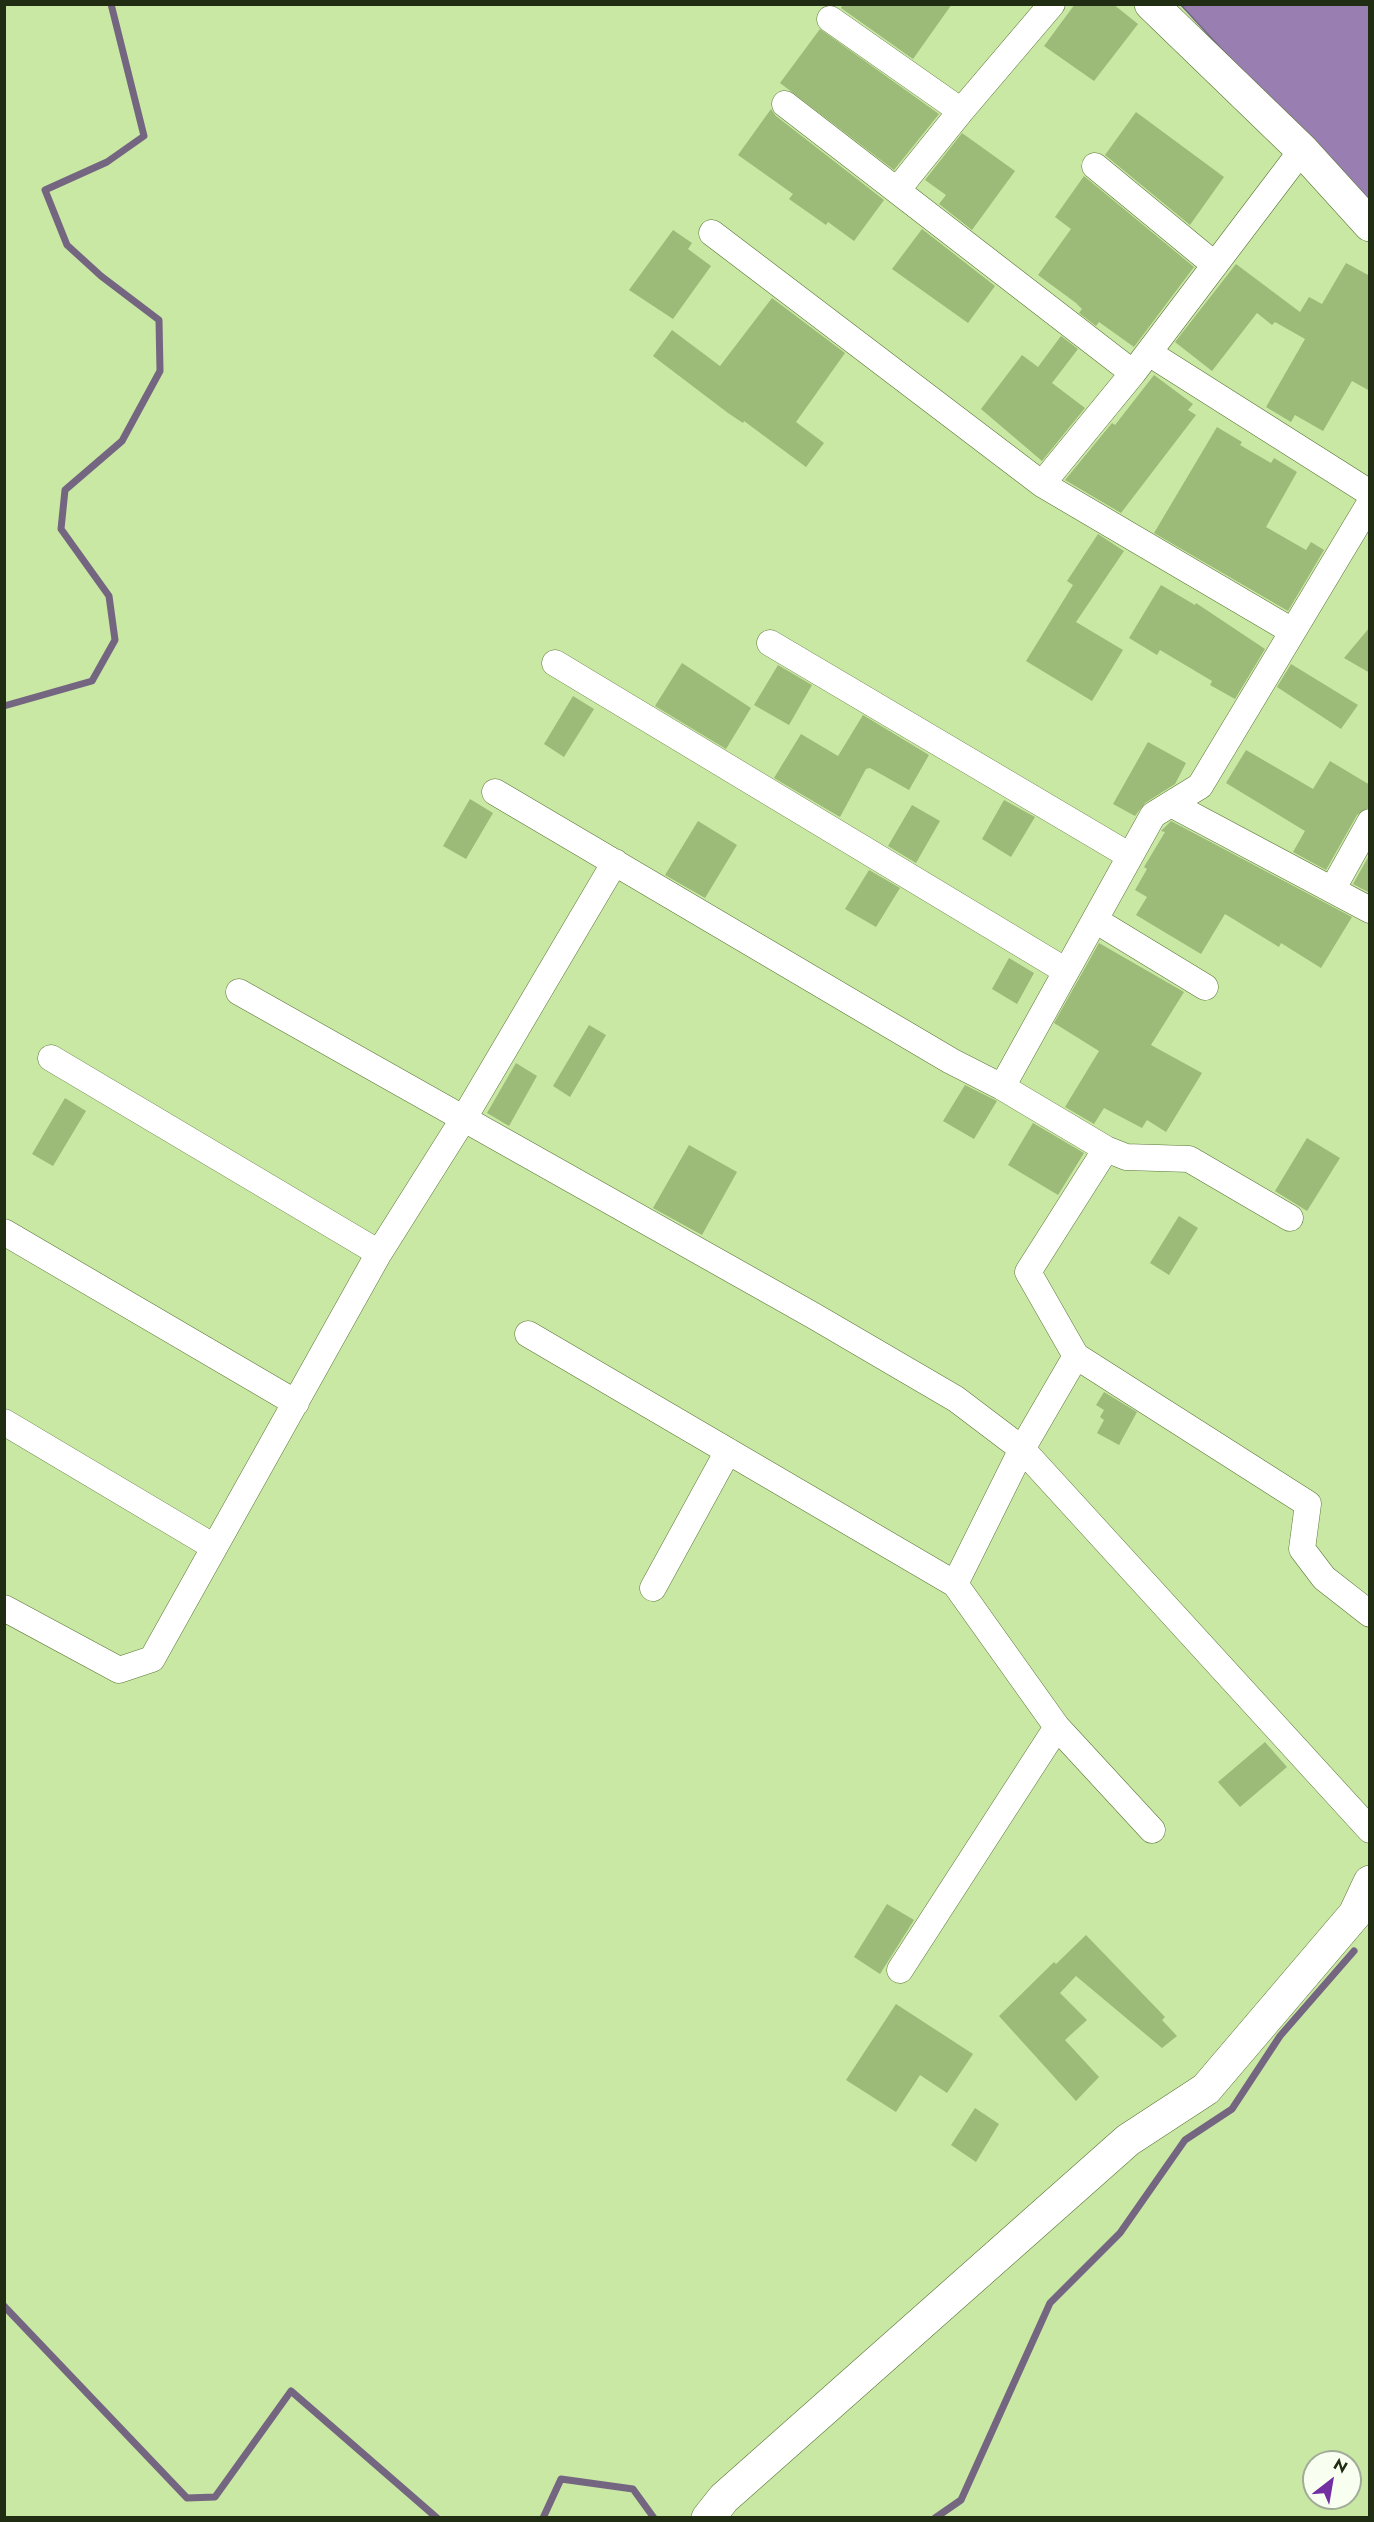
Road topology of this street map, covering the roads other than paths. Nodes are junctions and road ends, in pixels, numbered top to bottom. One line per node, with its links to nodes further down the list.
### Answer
1 (1052, 4): 5 (street)
2 (1151, 4): 6 (main road)
3 (830, 19): 5 (street)
4 (785, 104): 8 (street)
5 (961, 111): 8 (street)
6 (1302, 150): 9 (main road); 11 (street)
7 (1095, 166): 11 (street)
8 (898, 189): 13 (street)
9 (1370, 225)
10 (712, 233): 14 (street)
11 (1215, 264): 12 (street)
12 (1149, 353): 13 (street); 15 (street)
13 (1133, 373): 14 (street)
14 (1042, 484): 17 (street)
15 (1370, 493)
16 (1365, 519): 17 (street)
17 (1293, 631): 21 (street)
18 (770, 643): 23 (street)
19 (555, 663): 28 (street)
20 (495, 792): 24 (street)
21 (1172, 804): 23 (street); 25 (street)
22 (1370, 822): 25 (street)
23 (1130, 856): 27 (street)
24 (615, 862): 32 (street); 33 (street)
25 (1332, 890): 26 (street)
26 (1370, 910)
27 (1095, 920): 28 (street); 29 (street)
28 (1066, 971): 32 (street)
29 (1205, 987)
30 (239, 992): 33 (street)
31 (51, 1058): 37 (street)
32 (1002, 1087): 34 (street)
33 (464, 1118): 37 (street); 42 (street)
34 (1106, 1149): 35 (street); 39 (street)
35 (1290, 1218)
36 (4, 1232): 40 (street)
37 (379, 1253): 40 (street)
38 (528, 1334): 43 (street)
39 (1076, 1356): 42 (street); 48 (street)
40 (296, 1403): 44 (street)
41 (4, 1422): 44 (street)
42 (1022, 1449): 45 (street); 51 (street)
43 (728, 1451): 45 (street); 46 (street)
44 (214, 1547): 47 (street)
45 (955, 1584): 49 (street)
46 (652, 1588)
47 (4, 1608)
48 (1370, 1614)
49 (1057, 1727): 50 (street); 53 (street)
50 (1152, 1830)
51 (1370, 1830)
52 (1370, 1882): 54 (main road)
53 (900, 1970)
54 (708, 2517)

